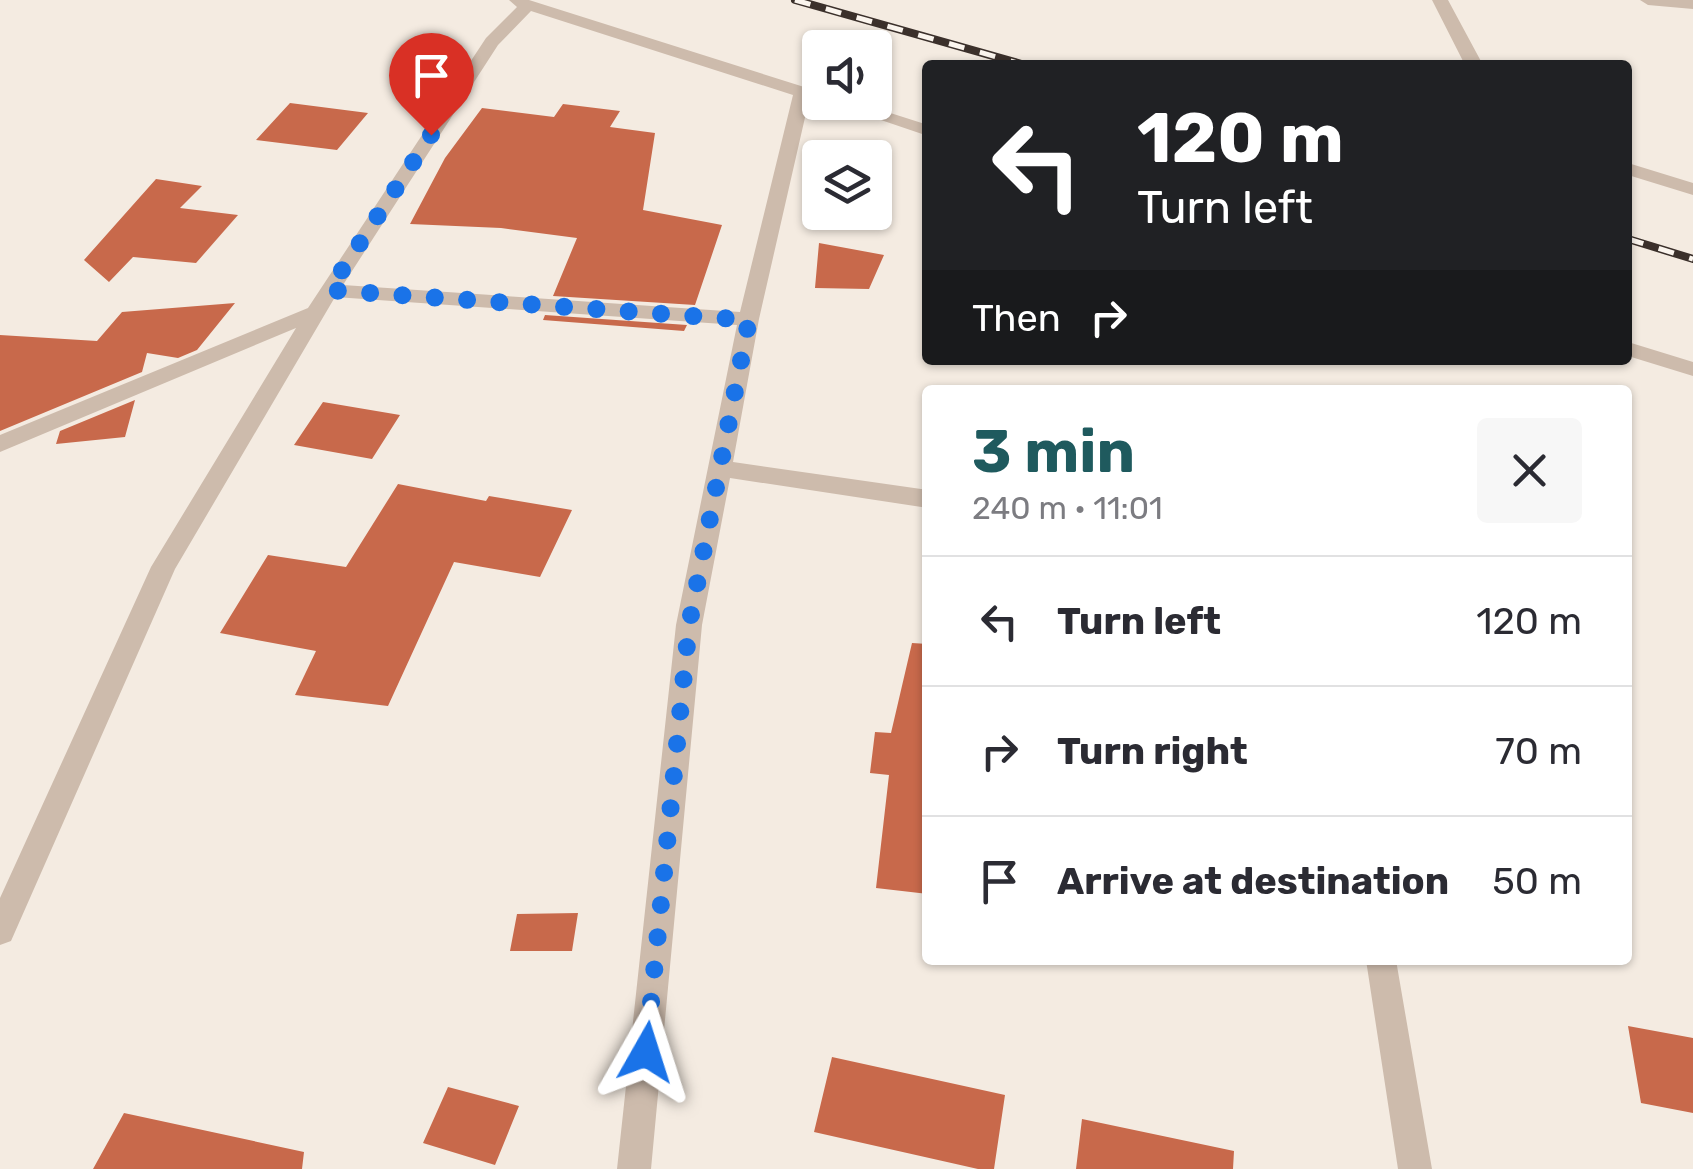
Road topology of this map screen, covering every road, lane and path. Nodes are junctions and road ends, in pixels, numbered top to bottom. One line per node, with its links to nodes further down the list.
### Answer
1 (1440, 0): 5 (street)
2 (1648, 0): 4 (street)
3 (519, 2): 6 (street); 12 (street)
4 (1693, 4)
5 (1471, 60)
6 (802, 92)
7 (804, 120): 14 (street)
8 (892, 120): 9 (street)
9 (922, 129)
10 (1632, 169): 11 (street)
11 (1693, 189)
12 (329, 290): 13 (street); 14 (street)
13 (313, 313): 17 (street); 20 (street)
14 (749, 320): 18 (street)
15 (1632, 349): 16 (street)
16 (1693, 369)
17 (0, 444)
18 (720, 468): 19 (street); 22 (street)
19 (922, 498)
20 (0, 931)
21 (1382, 965): 23 (street)
22 (634, 1169)
23 (1415, 1169)

